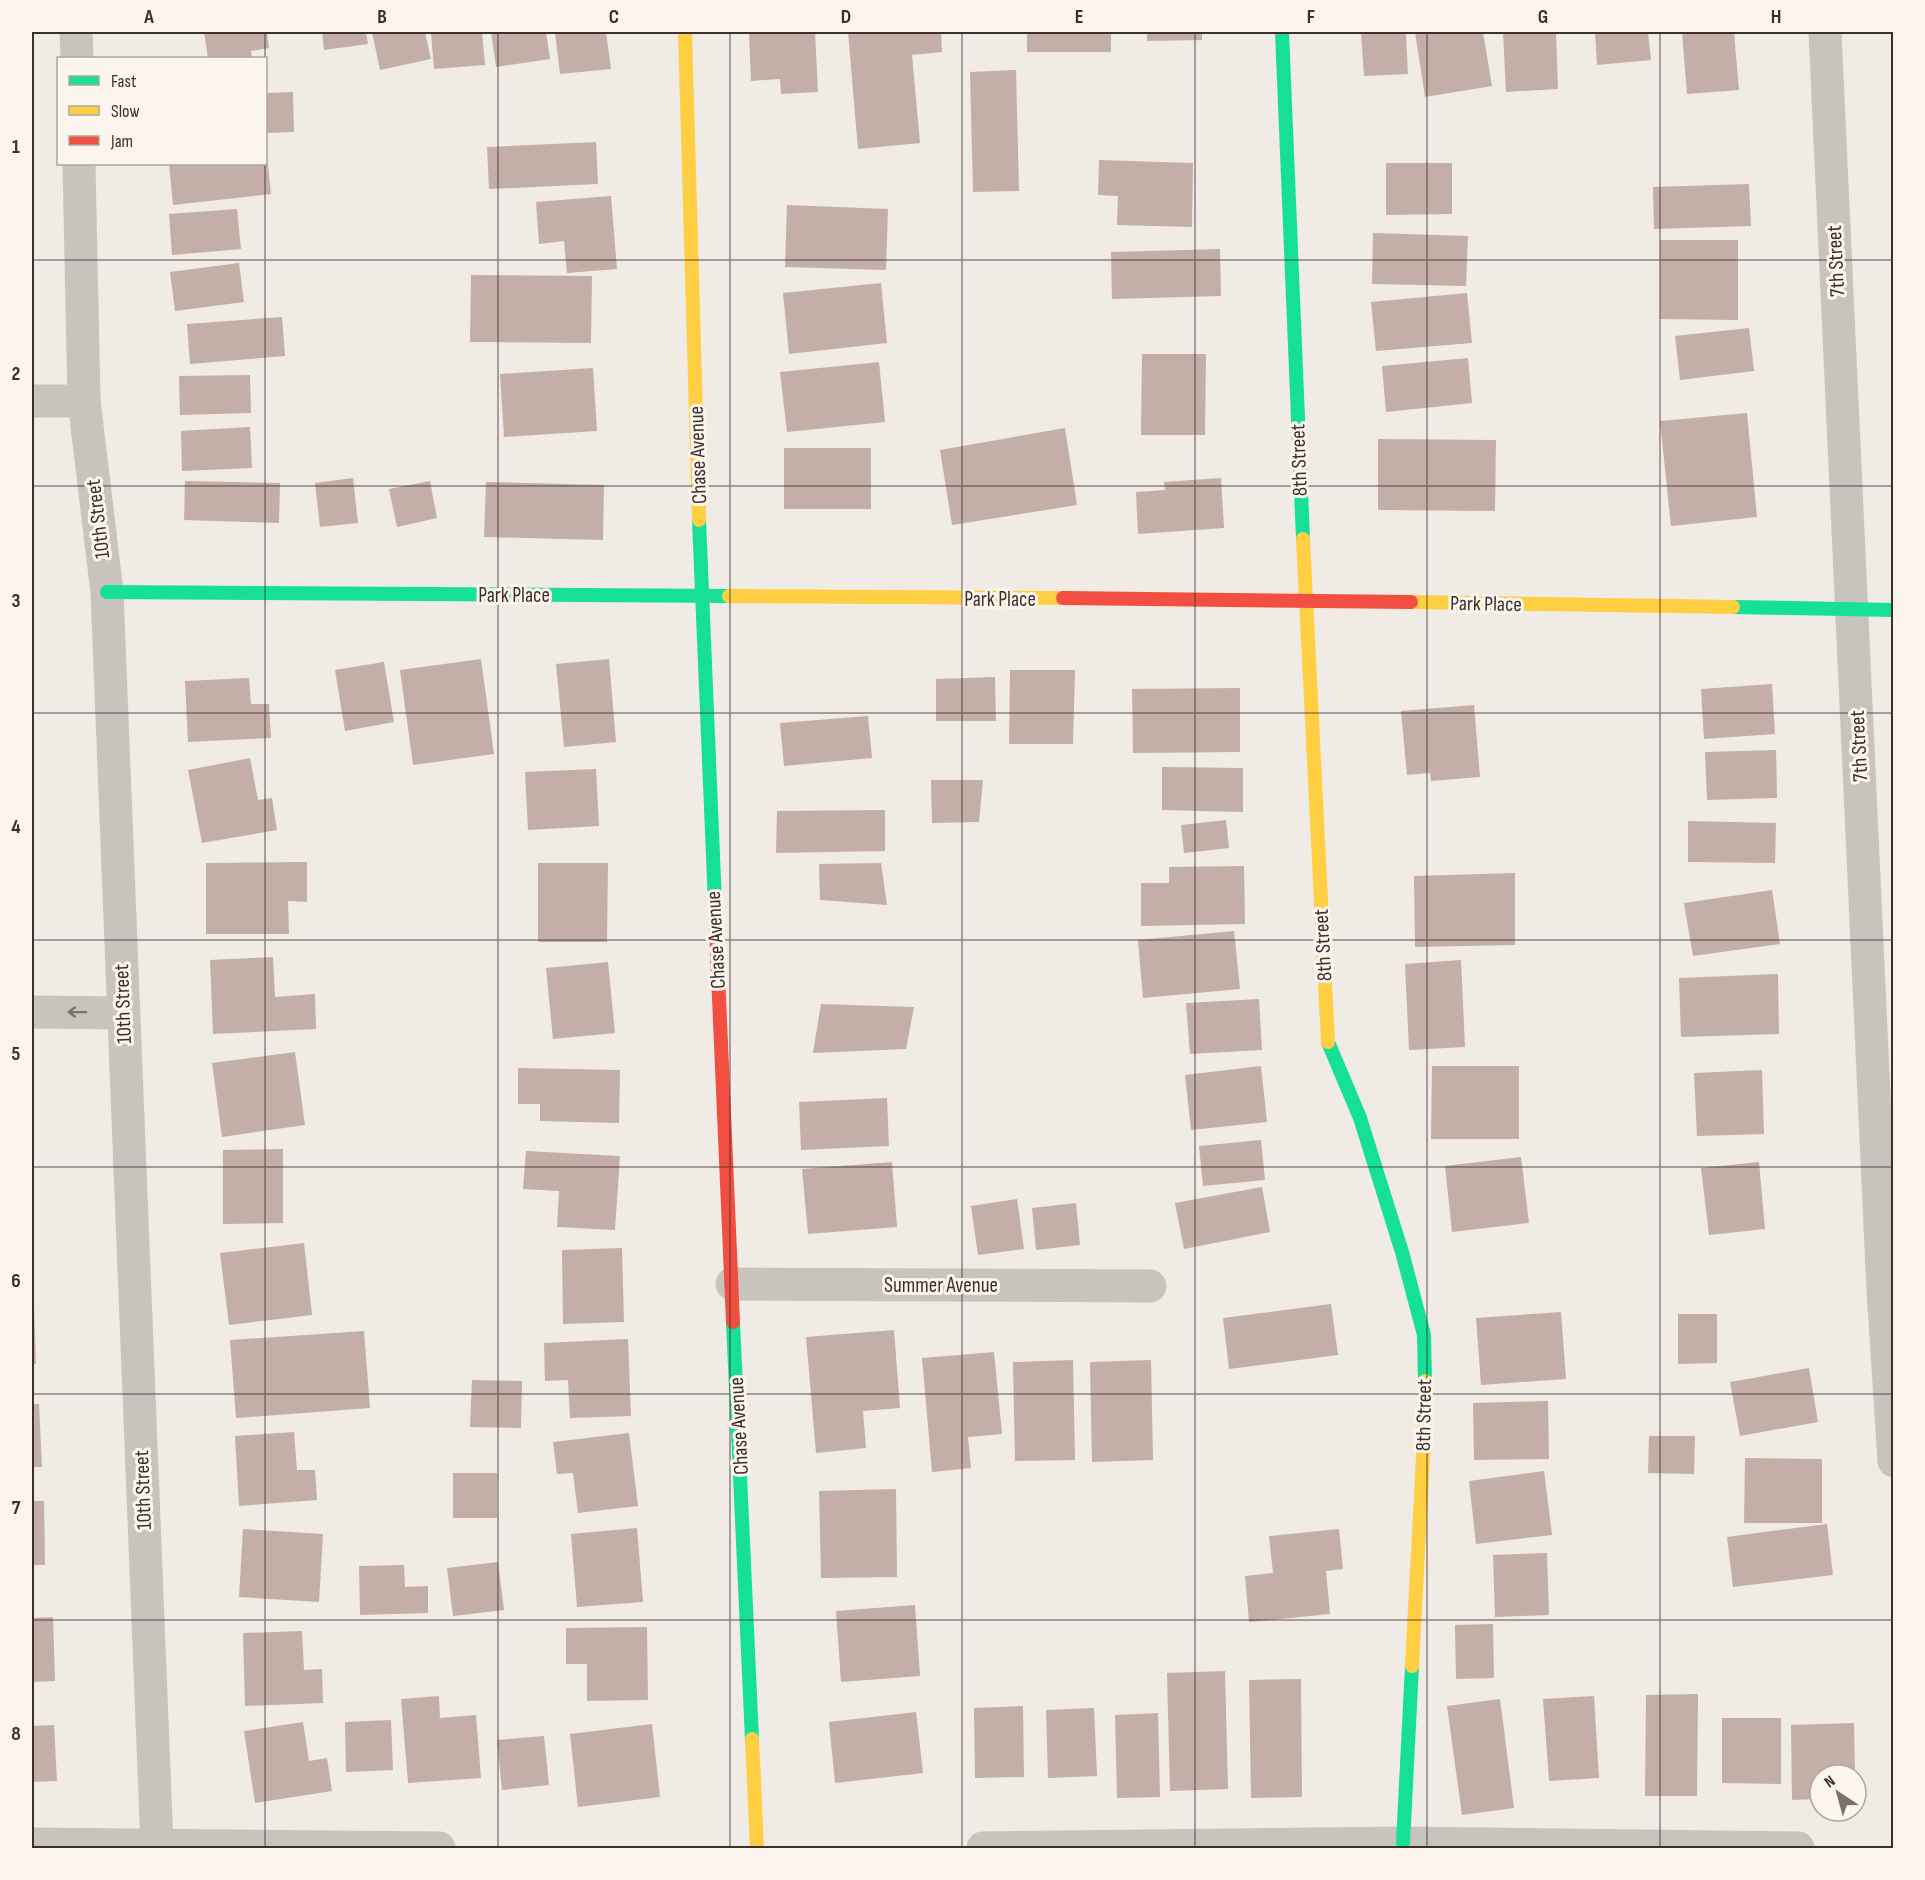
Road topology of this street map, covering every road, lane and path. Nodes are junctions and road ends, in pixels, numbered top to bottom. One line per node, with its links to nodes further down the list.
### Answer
1 (76, 32): 5 (street)
2 (685, 32): 10 (street, Chase Avenue)
3 (1282, 32): 11 (street, 8th Street)
4 (1825, 32): 12 (street, 7th Street)
5 (77, 57)
6 (79, 165): 8 (street, 10th Street)
7 (32, 401): 8 (street)
8 (84, 401): 9 (street, 10th Street)
9 (107, 592): 10 (street, Park Place); 15 (street, 10th Street)
10 (701, 596): 11 (street, Park Place); 16 (street, Chase Avenue)
11 (1305, 600): 12 (street, Park Place); 20 (street, 8th Street)
12 (1852, 610): 13 (street, Park Place); 18 (street, 7th Street)
13 (1893, 610)
14 (32, 1012): 15 (street, one-way to 14)
15 (123, 1013): 22 (street, 10th Street)
16 (732, 1284): 17 (street, Summer Avenue); 24 (street, Chase Avenue)
17 (1150, 1286)
18 (1888, 1290): 19 (street, 7th Street)
19 (1893, 1461)
20 (1403, 1843): 25 (street); 26 (street)
21 (32, 1844): 22 (street)
22 (158, 1846): 23 (street)
23 (439, 1848)
24 (758, 1848)
25 (983, 1848)
26 (1798, 1848)

